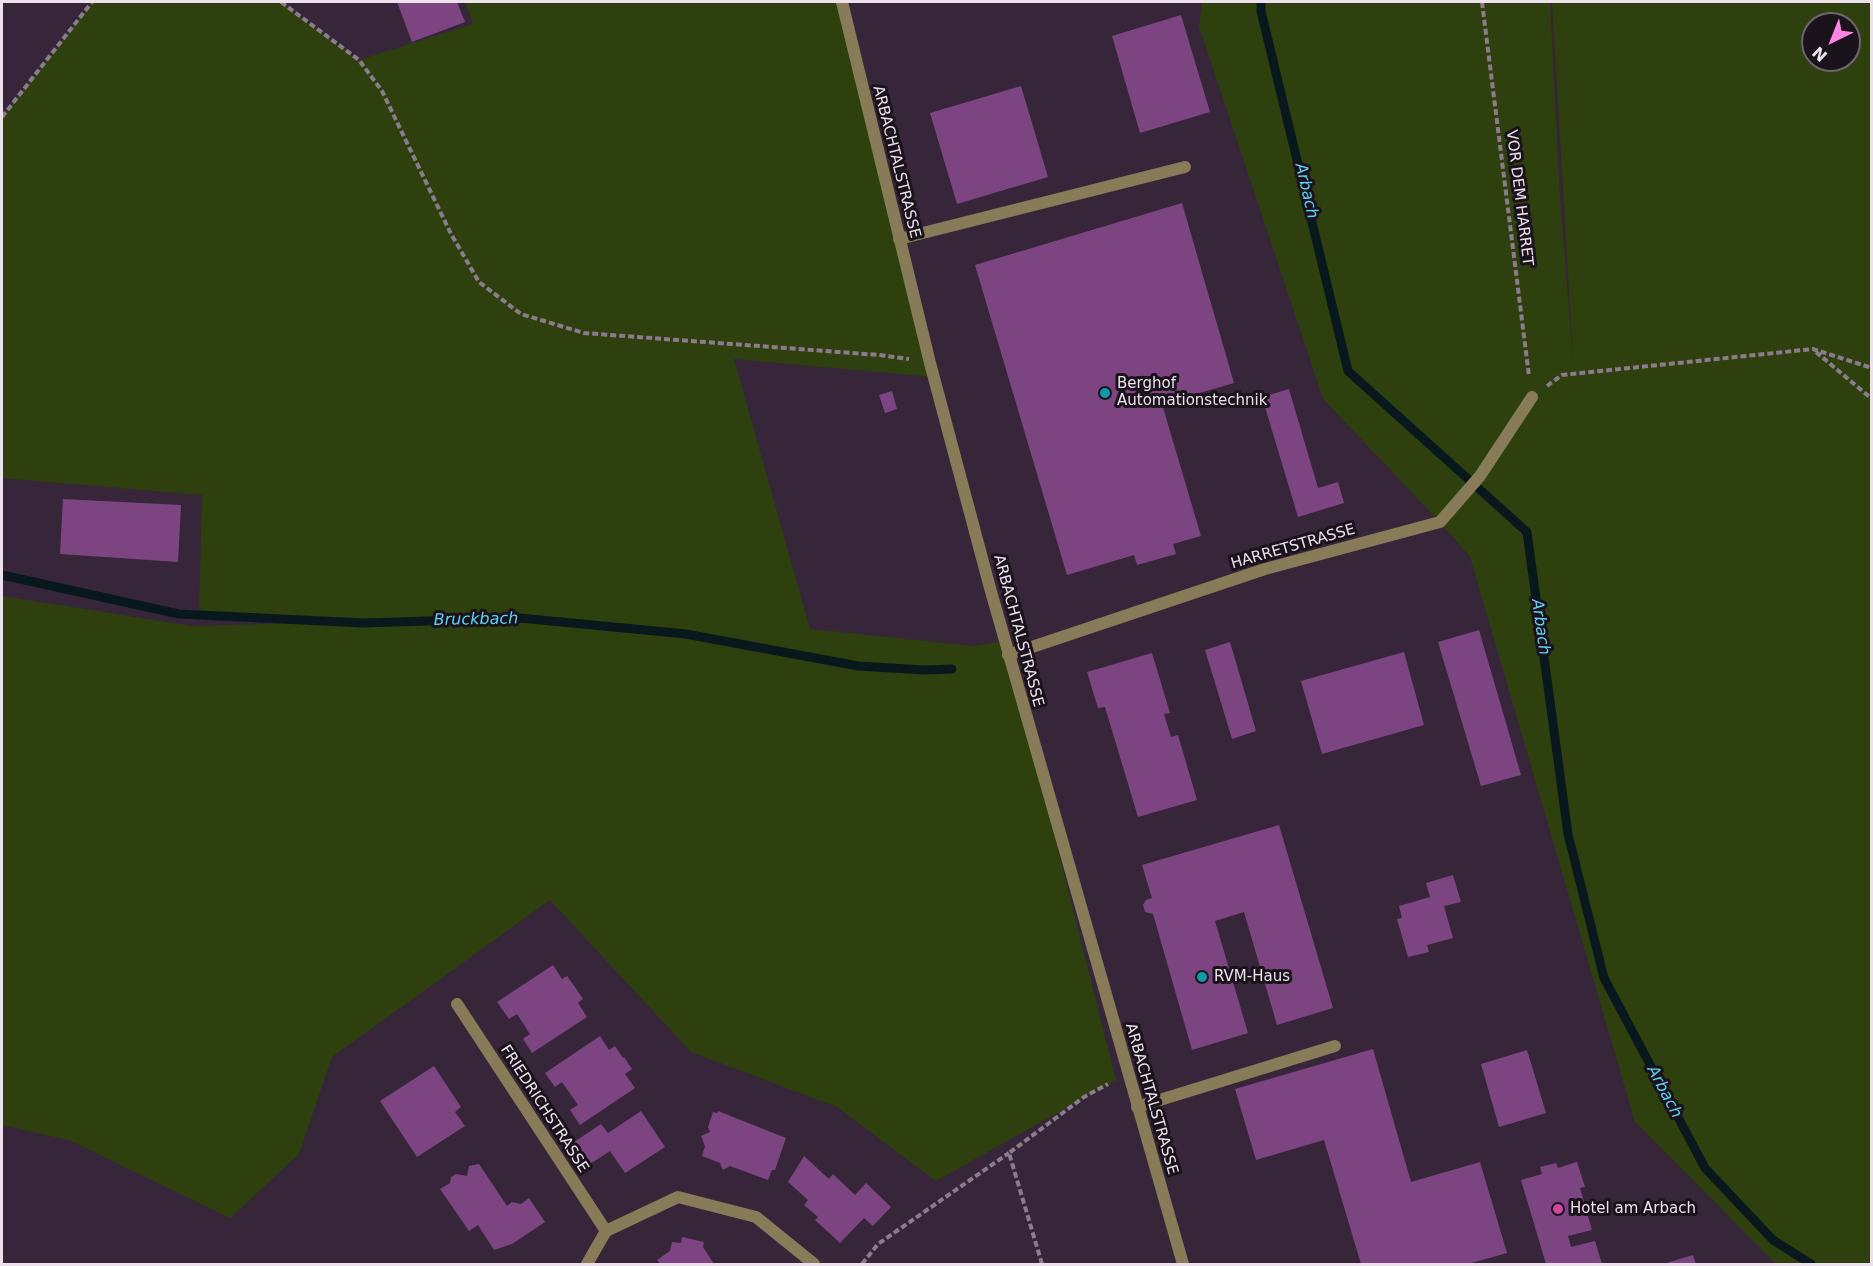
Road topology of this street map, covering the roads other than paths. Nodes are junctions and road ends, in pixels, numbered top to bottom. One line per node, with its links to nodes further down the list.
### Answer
1 (842, 2): 3 (street, ARBACHTALSTRASSE)
2 (1185, 167): 3 (street)
3 (899, 239): 5 (street, ARBACHTALSTRASSE)
4 (1532, 397): 5 (street, HARRETSTRASSE)
5 (1008, 655): 8 (street, ARBACHTALSTRASSE)
6 (457, 1004): 9 (street, FRIEDRICHSTRASSE)
7 (1335, 1046): 8 (street)
8 (1137, 1107): 12 (street, ARBACHTALSTRASSE)
9 (606, 1231): 10 (street); 11 (street)
10 (587, 1264)
11 (814, 1264)
12 (1183, 1264)

